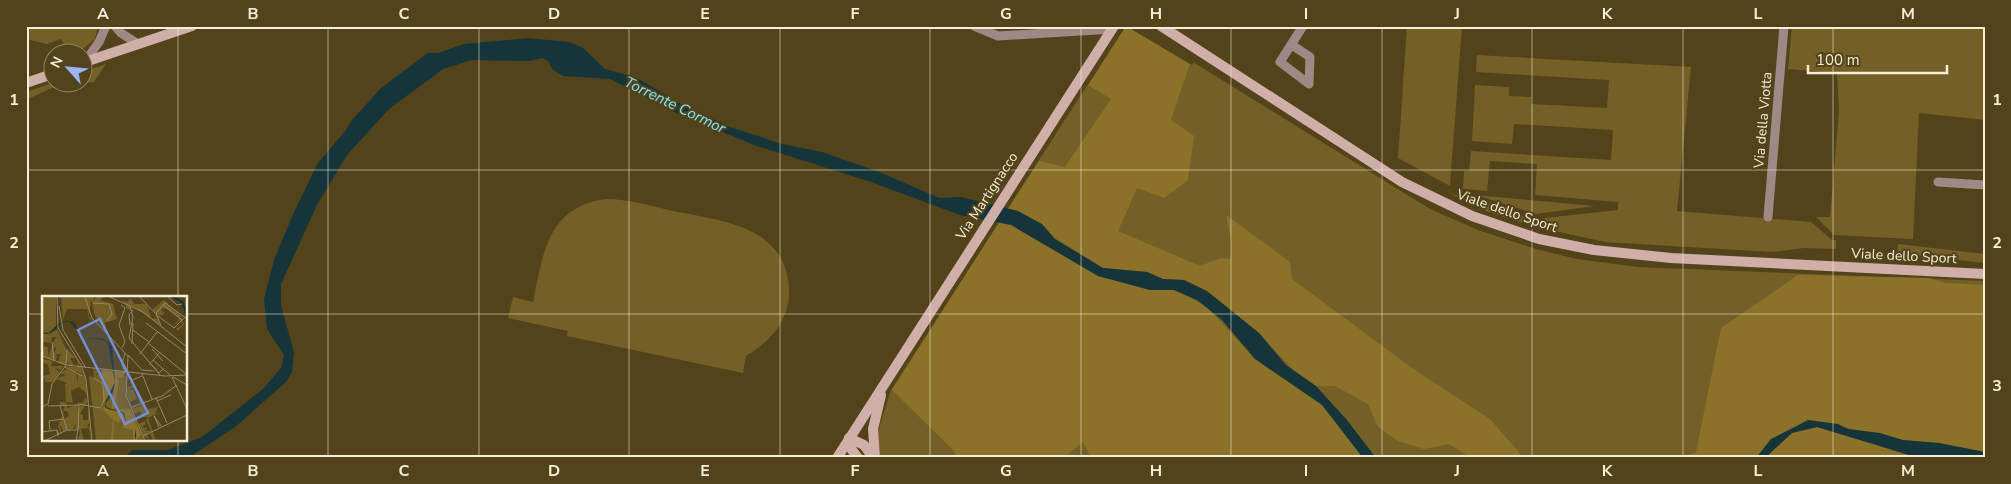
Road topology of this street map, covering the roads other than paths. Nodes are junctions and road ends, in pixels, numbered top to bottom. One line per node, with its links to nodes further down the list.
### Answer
1 (106, 26): 11 (street)
2 (115, 26): 9 (street)
3 (192, 26): 9 (street)
4 (974, 26): 8 (street)
5 (1161, 26): 18 (street, Viale dello Sport)
6 (1303, 26): 10 (street)
7 (1784, 26): 17 (street, Via della Viotta)
8 (1113, 28): 19 (street, Via Martignacco)
9 (138, 44): 12 (street)
10 (1292, 44)
11 (92, 51)
12 (92, 60)
13 (42, 77): 14 (street)
14 (26, 82)
15 (1938, 182): 16 (street)
16 (1985, 185)
17 (1768, 217)
18 (1985, 274)
19 (885, 382): 20 (street, Via Martignacco); 23 (street, Via Martignacco)
20 (849, 438): 21 (street, Via Martignacco); 22 (street); 23 (street, Via Martignacco)
21 (836, 458)
22 (858, 458)
23 (874, 458)

